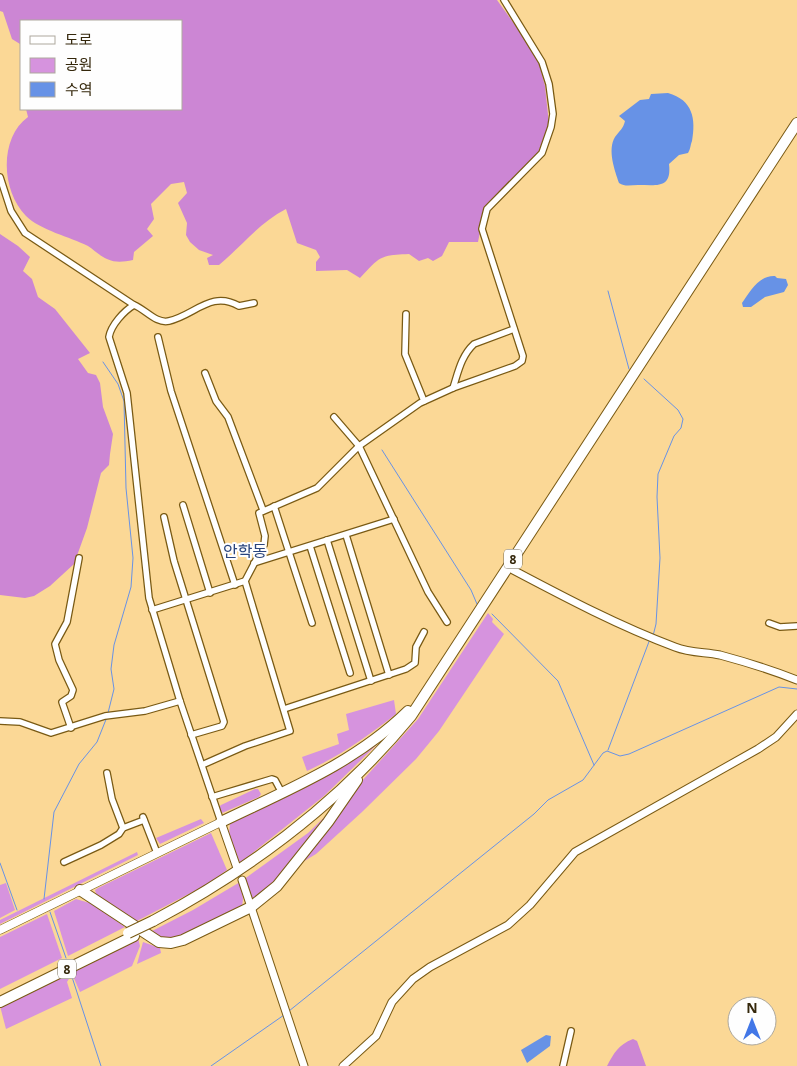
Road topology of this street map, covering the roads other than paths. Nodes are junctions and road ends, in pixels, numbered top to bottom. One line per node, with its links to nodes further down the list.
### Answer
1 (504, 0): 8 (street)
2 (797, 123): 41 (highway, 8)
3 (797, 132): 26 (highway, 8)
4 (0, 177): 6 (street)
5 (254, 303): 6 (street)
6 (134, 305): 31 (street)
7 (406, 314): 12 (street)
8 (514, 329): 11 (street); 11 (street)
9 (158, 337): 28 (street)
10 (205, 373): 17 (street)
11 (453, 388): 12 (street)
12 (424, 401): 14 (street)
13 (334, 417): 14 (street)
14 (359, 446): 16 (street); 19 (street)
15 (182, 505): 29 (street)
16 (274, 506): 17 (street); 23 (street)
17 (263, 510): 25 (street)
18 (164, 517): 30 (street)
19 (394, 519): 20 (street); 32 (street)
20 (346, 535): 21 (street); 38 (street)
21 (328, 540): 22 (street); 40 (street)
22 (310, 546): 23 (street); 37 (street)
23 (289, 552): 25 (street); 33 (street)
24 (79, 558): 46 (street)
25 (254, 563): 27 (street)
26 (513, 570): 39 (street); 50 (highway, 8)
27 (245, 581): 28 (street); 43 (street)
28 (235, 584): 29 (street)
29 (210, 593): 30 (street)
30 (186, 600): 31 (street); 47 (street)
31 (152, 610): 42 (street)
32 (447, 622)
33 (312, 623)
34 (769, 623): 35 (street)
35 (797, 626)
36 (424, 632): 38 (street)
37 (350, 672)
38 (389, 676): 40 (street)
39 (797, 680)
40 (371, 681): 43 (street)
41 (428, 691): 51 (highway); 61 (highway, 8)
42 (180, 701): 46 (street); 47 (street)
43 (284, 709): 48 (street)
44 (797, 714): 68 (street)
45 (0, 721): 46 (street)
46 (71, 728)
47 (191, 735): 48 (street)
48 (202, 765): 52 (street)
49 (107, 773): 54 (street)
50 (357, 780): 60 (highway); 61 (highway, 8)
51 (282, 793): 52 (street); 53 (highway)
52 (212, 797): 53 (street)
53 (221, 822): 55 (main road); 57 (street)
54 (123, 828): 55 (street); 56 (street)
55 (157, 853): 59 (main road)
56 (64, 862)
57 (237, 868)
58 (242, 880): 60 (street)
59 (80, 890): 60 (highway); 62 (main road)
60 (251, 907): 67 (street)
61 (156, 922): 63 (highway, 8)
62 (0, 930)
63 (131, 934): 64 (highway, 8); 65 (highway, 8)
64 (0, 996)
65 (0, 1002)
66 (571, 1031): 69 (street)
67 (304, 1066)
68 (343, 1066)
69 (563, 1066)

